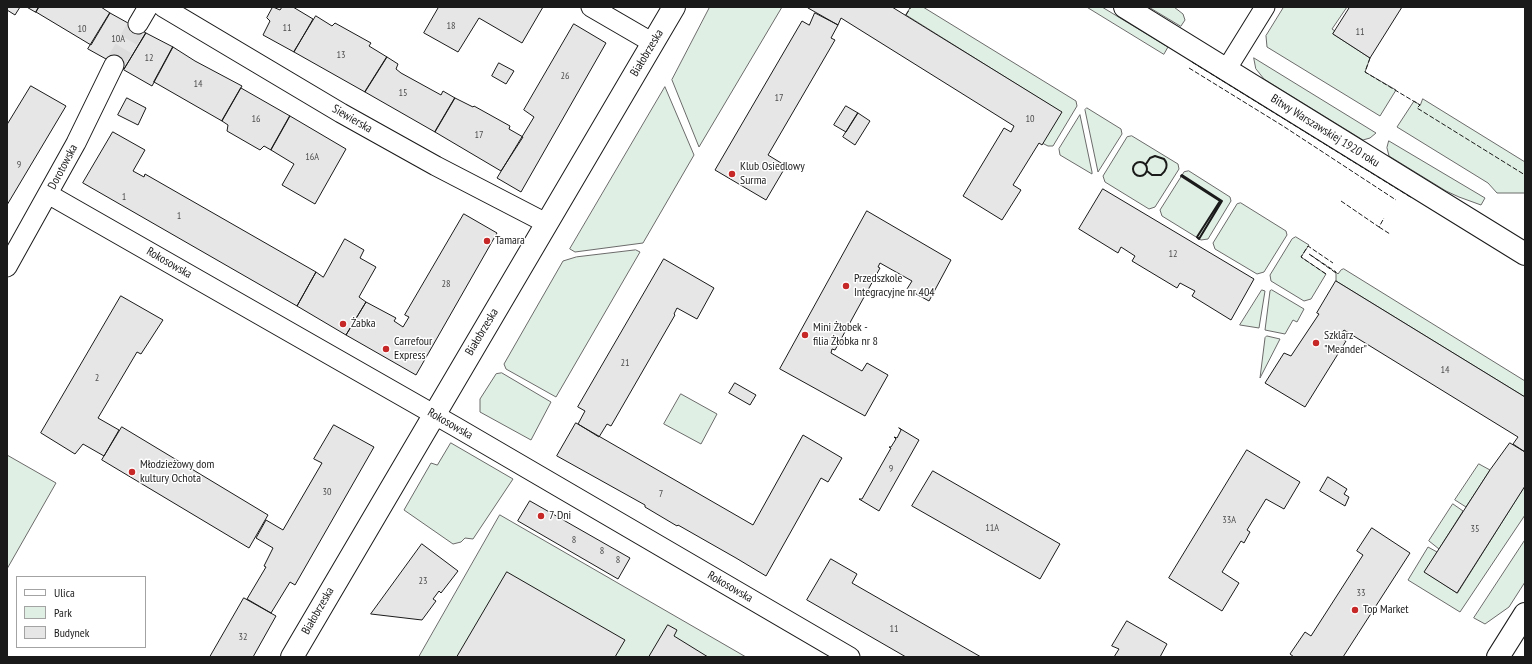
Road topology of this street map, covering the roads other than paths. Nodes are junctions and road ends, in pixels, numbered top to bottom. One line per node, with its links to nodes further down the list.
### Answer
1 (148, 7): 7 (street)
2 (163, 7): 12 (street, Siewierska)
3 (591, 7): 8 (street)
4 (674, 7): 8 (street, Białobrzeska)
5 (1125, 7): 10 (street, Bitwy Warszawskiej 1920 roku)
6 (1262, 12): 10 (street)
7 (138, 24)
8 (653, 43): 12 (street, Białobrzeska)
9 (114, 65): 11 (street, Dorotowska)
10 (1226, 70): 13 (street, Bitwy Warszawskiej 1920 roku)
11 (48, 194): 14 (street, Dorotowska); 15 (street, Rokosowska)
12 (546, 223): 15 (street, Białobrzeska)
13 (1525, 254)
14 (7, 267)
15 (434, 414): 17 (street, Białobrzeska); 18 (street, Rokosowska)
16 (1525, 614): 19 (street)
17 (292, 657)
18 (850, 657)
19 (1498, 657)

